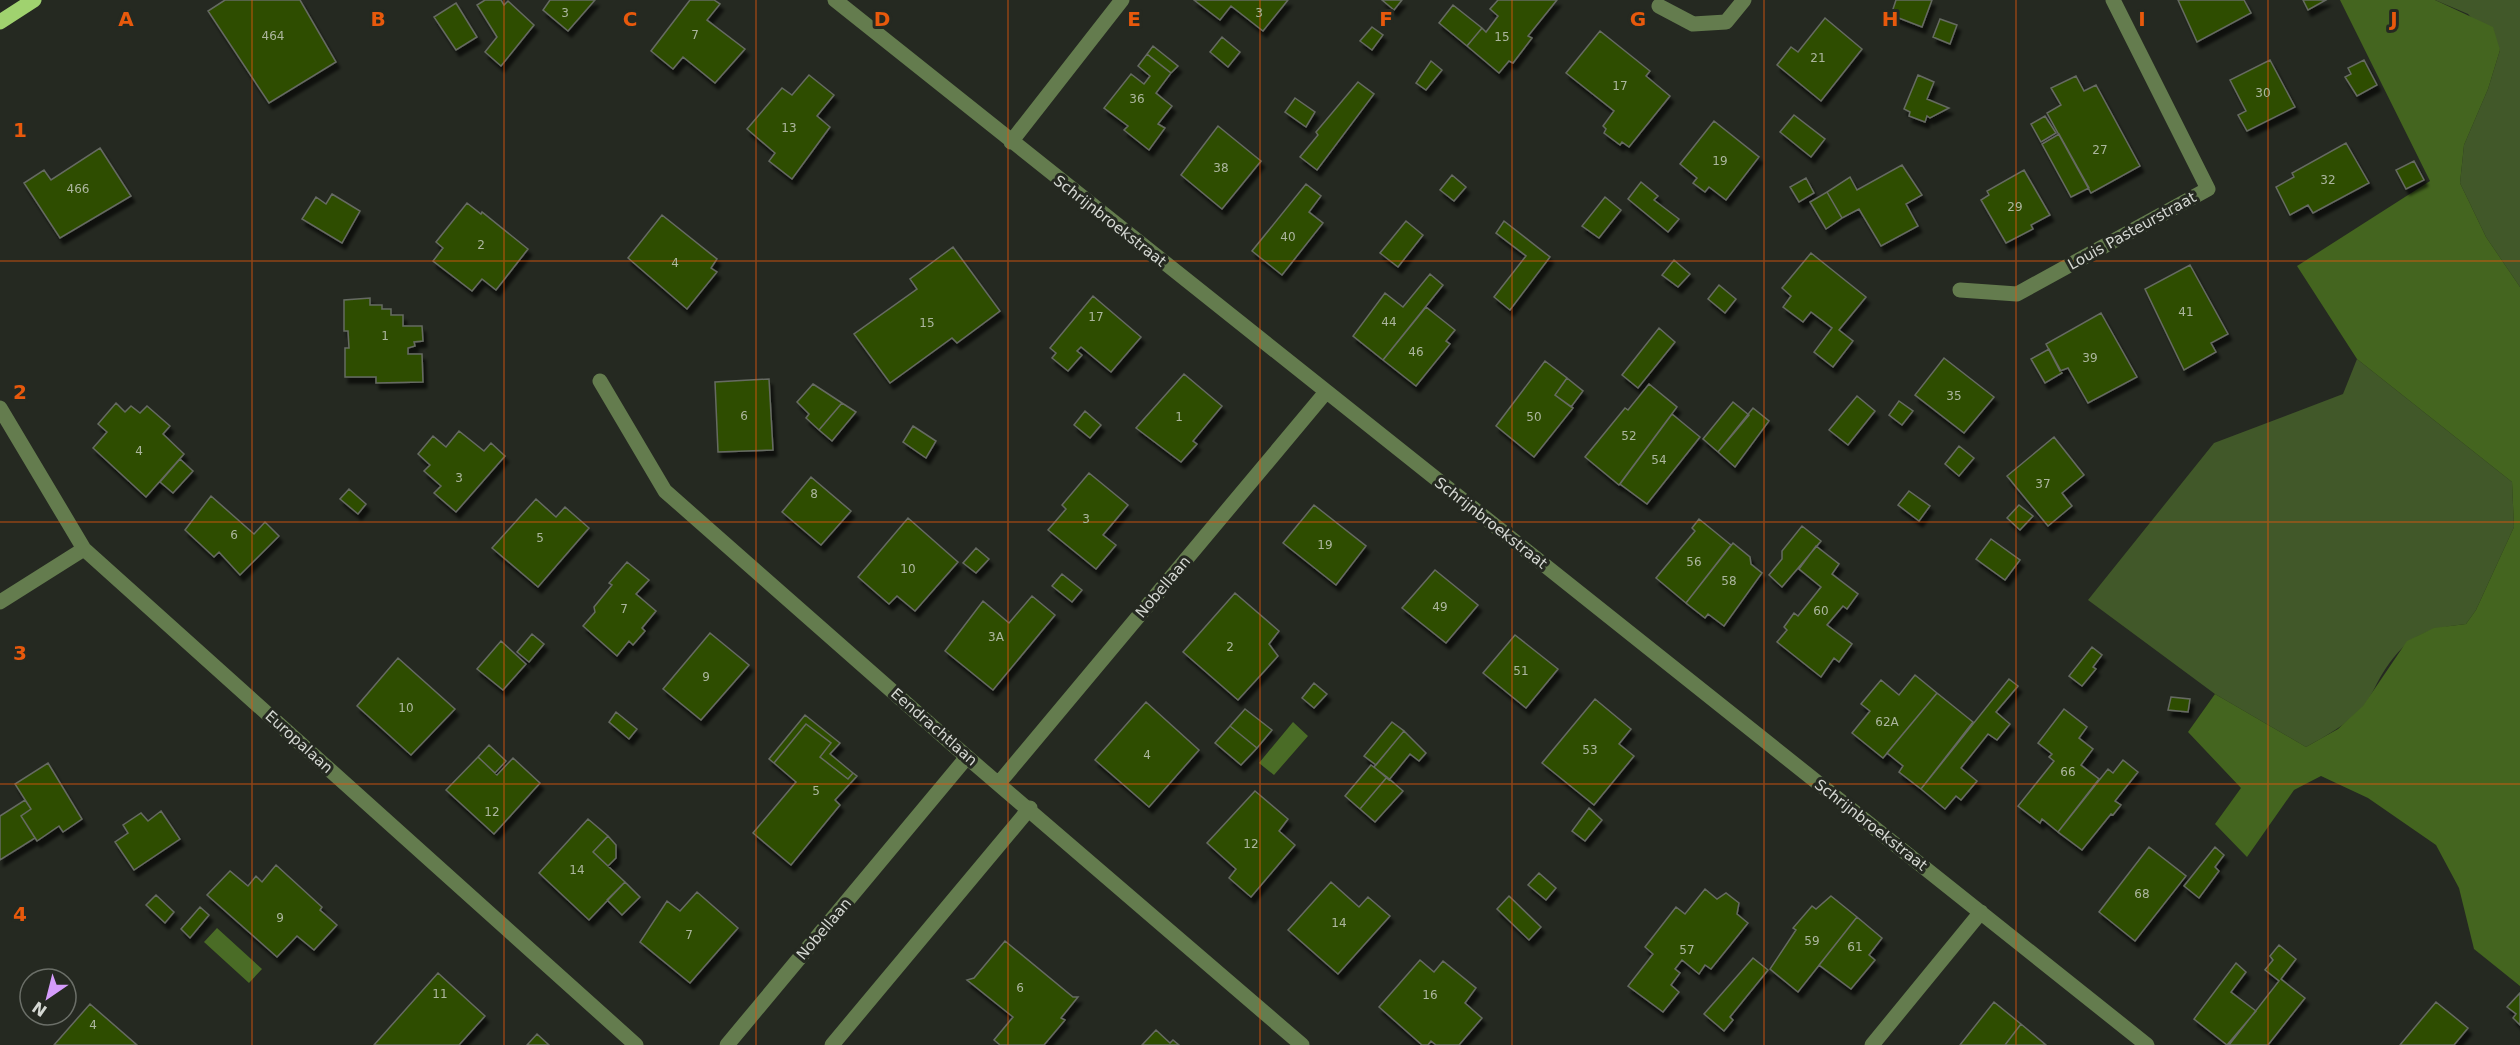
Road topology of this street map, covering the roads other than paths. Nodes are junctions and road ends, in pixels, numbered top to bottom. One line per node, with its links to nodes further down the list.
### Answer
1 (34, 0): 7 (main road)
2 (835, 0): 8 (street, Schrijnbroekstraat)
3 (1122, 0): 8 (street)
4 (1744, 0): 6 (street)
5 (2113, 0): 9 (street, Louis Pasteurstraat)
6 (1659, 6)
7 (0, 22)
8 (1011, 142): 11 (street, Schrijnbroekstraat)
9 (1960, 290)
10 (600, 381): 15 (street, Eendrachtlaan)
11 (1326, 392): 16 (street, Nobellaan); 18 (street, Schrijnbroekstraat)
12 (0, 408): 13 (street, Europalaan)
13 (84, 549): 14 (street); 19 (street, Europalaan)
14 (0, 602)
15 (967, 757): 16 (street, Eendrachtlaan); 20 (street, Nobellaan)
16 (999, 783): 17 (street, Eendrachtlaan)
17 (1030, 808): 21 (street); 22 (street, Eendrachtlaan)
18 (1981, 912): 23 (street); 24 (street, Schrijnbroekstraat)
19 (636, 1045)
20 (727, 1045)
21 (832, 1045)
22 (1302, 1045)
23 (1872, 1045)
24 (2147, 1045)

